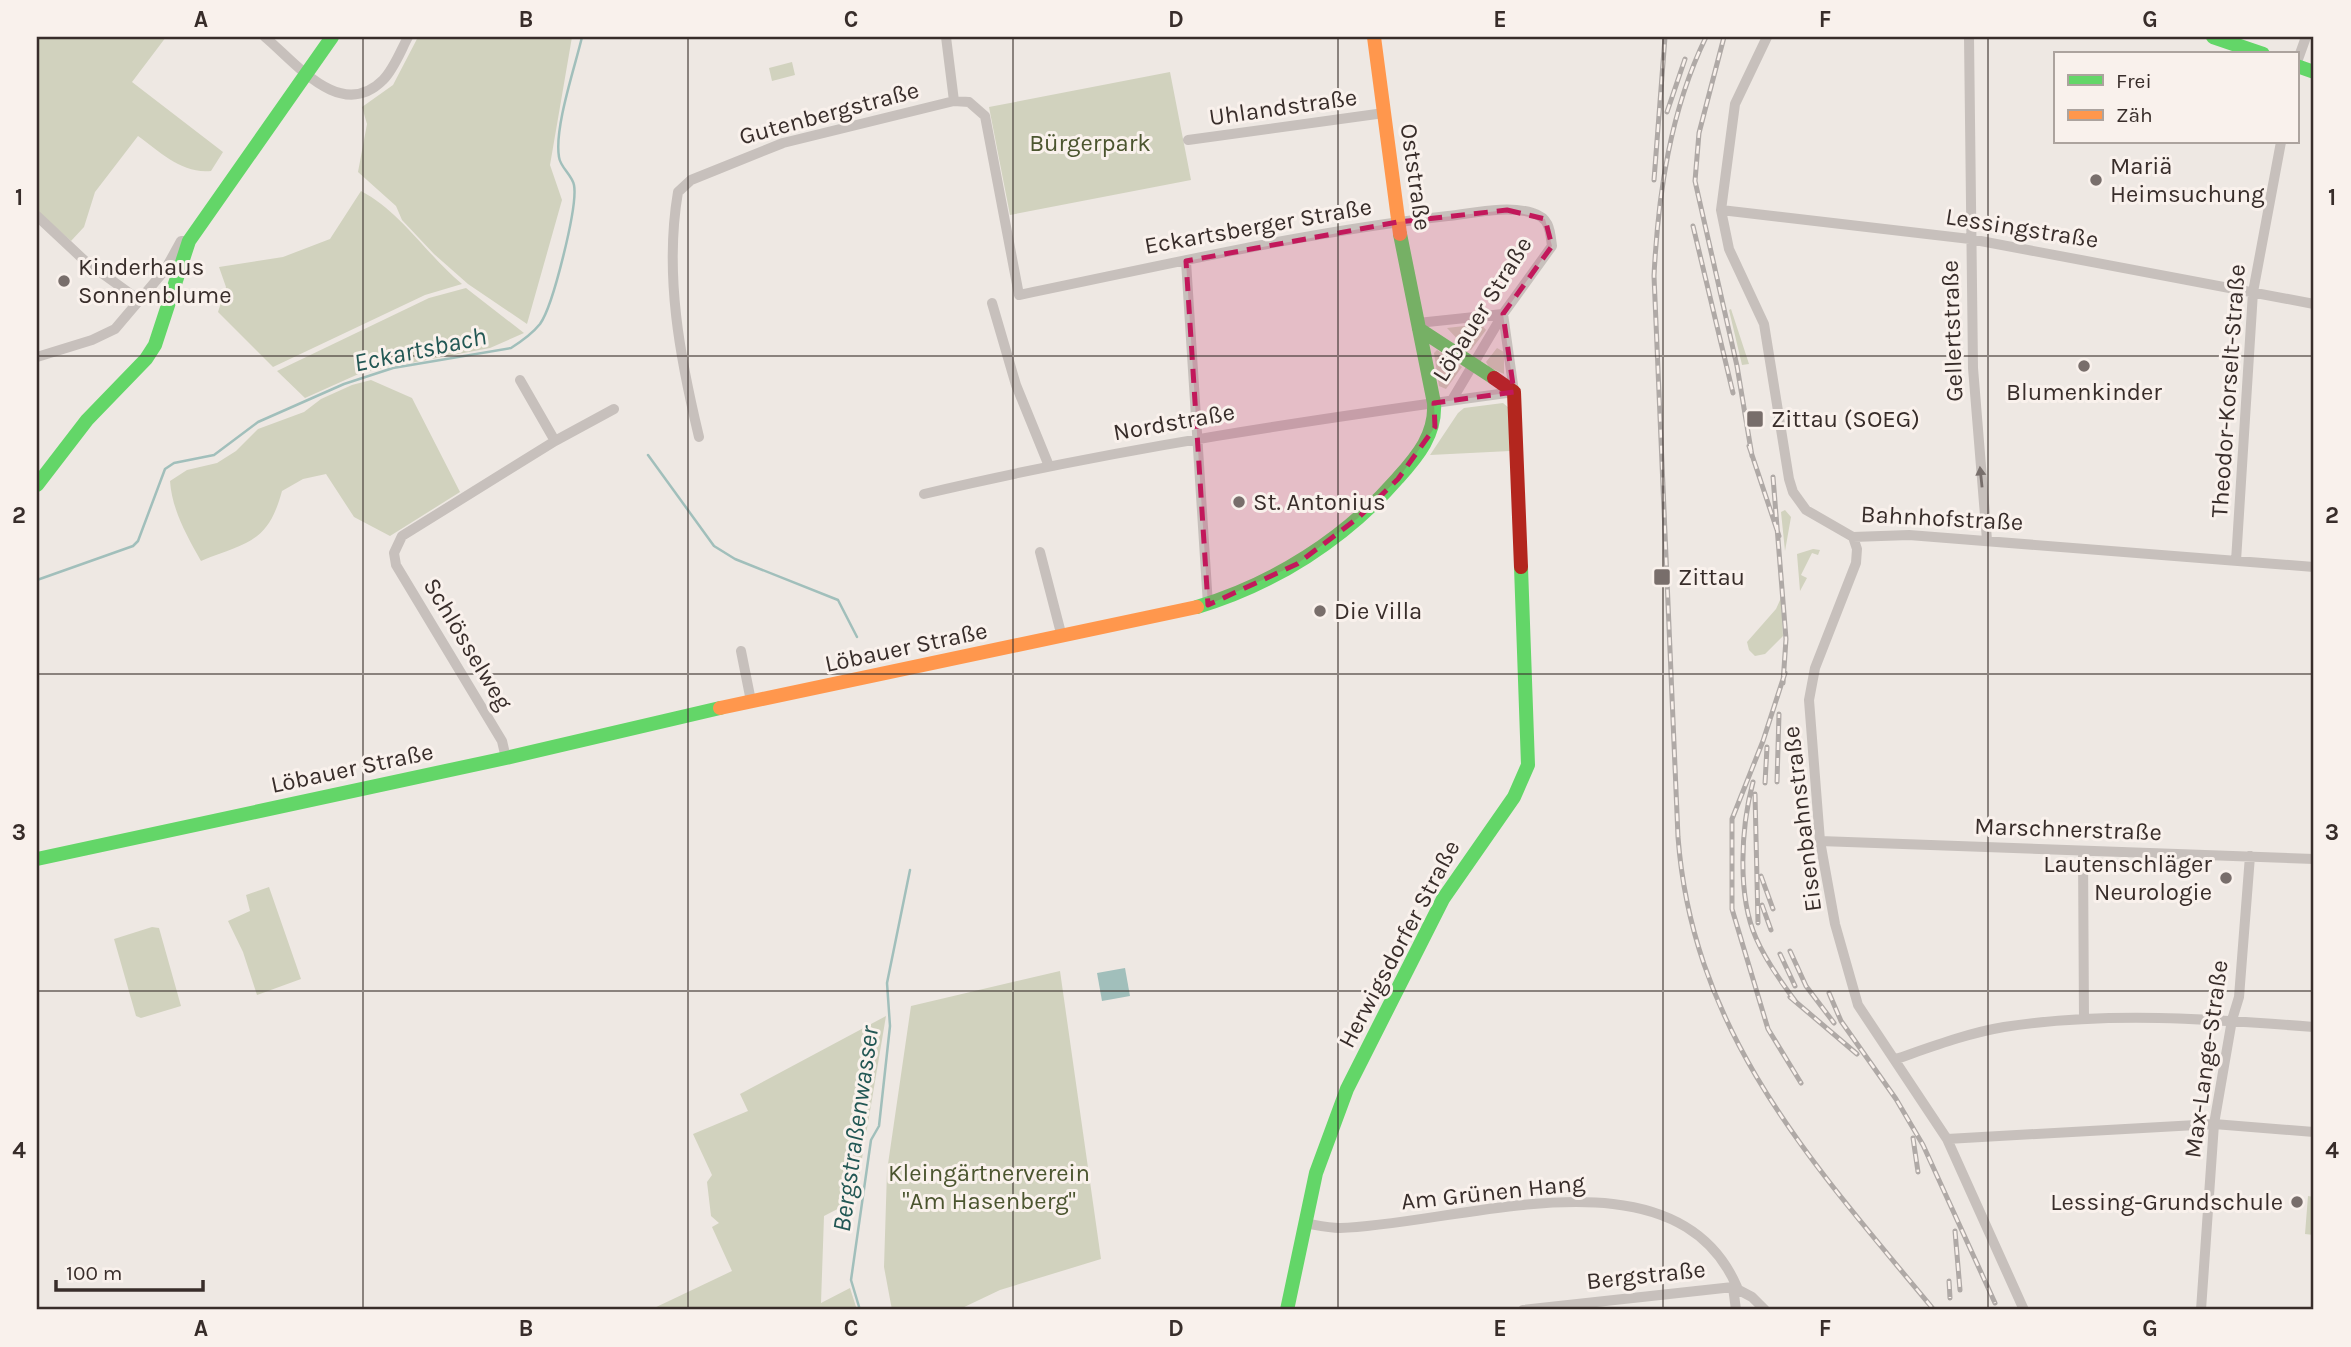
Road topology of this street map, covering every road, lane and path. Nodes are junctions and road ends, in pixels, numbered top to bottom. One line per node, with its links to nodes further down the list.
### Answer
1 (265, 37): 14 (street)
2 (331, 37): 14 (main road)
3 (408, 37): 14 (street)
4 (946, 37): 15 (street)
5 (1374, 37): 16 (main road, Oststraße)
6 (1768, 37): 20 (street, Bahnhofstraße)
7 (1969, 37): 23 (street, Gellertstraße)
8 (2213, 37): 10 (main road)
9 (2306, 37): 11 (street)
10 (2257, 52)
11 (2298, 61)
12 (2298, 64): 13 (main road)
13 (2314, 72)
14 (306, 73): 24 (main road)
15 (954, 101): 25 (street, Eckartsberger Straße); 39 (street, Gutenbergstraße)
16 (1384, 113): 17 (street, Uhlandstraße); 22 (main road, Oststraße)
17 (1188, 140)
18 (2281, 144): 26 (street, Theodor-Korselt-Straße)
19 (1507, 210): 22 (street, Eckartsberger Straße); 30 (street, Löbauer Straße)
20 (1721, 210): 23 (street, Lessingstraße); 45 (street, Bahnhofstraße)
21 (37, 216): 27 (street)
22 (1398, 222): 25 (street, Eckartsberger Straße); 31 (main road, Oststraße)
23 (1970, 239): 26 (street, Lessingstraße); 46 (street, Gellertstraße, one-way to 23)
24 (189, 241): 27 (street); 43 (main road)
25 (1186, 261): 40 (street)
26 (2253, 292): 29 (street, Lessingstraße); 48 (street, Theodor-Korselt-Straße)
27 (139, 300): 32 (street)
28 (992, 303): 42 (street)
29 (2314, 304)
30 (1503, 314): 31 (street); 33 (street, Löbauer Straße); 35 (street)
31 (1418, 326): 33 (main road); 37 (main road, Oststraße)
32 (37, 357)
33 (1473, 365): 35 (main road); 36 (street, Löbauer Straße)
34 (520, 380): 41 (street)
35 (1514, 392): 36 (street); 67 (main road, Herwigsdorfer Straße)
36 (1451, 400): 37 (street, Löbauer Straße)
37 (1434, 403): 40 (street, Nordstraße); 50 (main road, Löbauer Straße)
38 (614, 409): 41 (street)
39 (699, 437)
40 (1198, 438): 42 (street, Nordstraße); 50 (street)
41 (555, 441): 54 (street, Schlösselweg)
42 (1049, 466): 44 (street, Nordstraße)
43 (37, 485)
44 (924, 494)
45 (1853, 537): 46 (street, Bahnhofstraße); 55 (street, Eisenbahnstraße)
46 (1987, 540): 48 (street, Bahnhofstraße)
47 (1040, 552): 51 (street)
48 (2236, 561): 49 (street, Bahnhofstraße)
49 (2314, 567)
50 (1208, 605): 51 (main road, Löbauer Straße)
51 (1062, 637): 53 (main road, Löbauer Straße)
52 (741, 651): 53 (street)
53 (751, 701): 54 (main road, Löbauer Straße)
54 (506, 758): 58 (main road, Löbauer Straße)
55 (1820, 841): 56 (street, Marschnerstraße); 63 (street, Eisenbahnstraße)
56 (2083, 852): 57 (street, Marschnerstraße); 60 (street)
57 (2250, 856): 59 (street, Marschnerstraße); 61 (street, Max-Lange-Straße)
58 (37, 859)
59 (2314, 859)
60 (2084, 1019): 61 (street); 63 (street)
61 (2232, 1020): 62 (street); 64 (street, Max-Lange-Straße)
62 (2314, 1027)
63 (1896, 1059): 66 (street, Eisenbahnstraße)
64 (2214, 1124): 65 (street); 66 (street); 74 (street, Max-Lange-Straße)
65 (2314, 1132)
66 (1947, 1139): 73 (street, Eisenbahnstraße)
67 (1304, 1223): 68 (street, Am Grünen Hang); 69 (main road, Herwigsdorfer Straße)
68 (1735, 1287): 70 (street, Bergstraße); 71 (street); 72 (street, Bergstraße)
69 (1287, 1310)
70 (1523, 1310)
71 (1736, 1310)
72 (1765, 1310)
73 (2024, 1310)
74 (2201, 1310)

